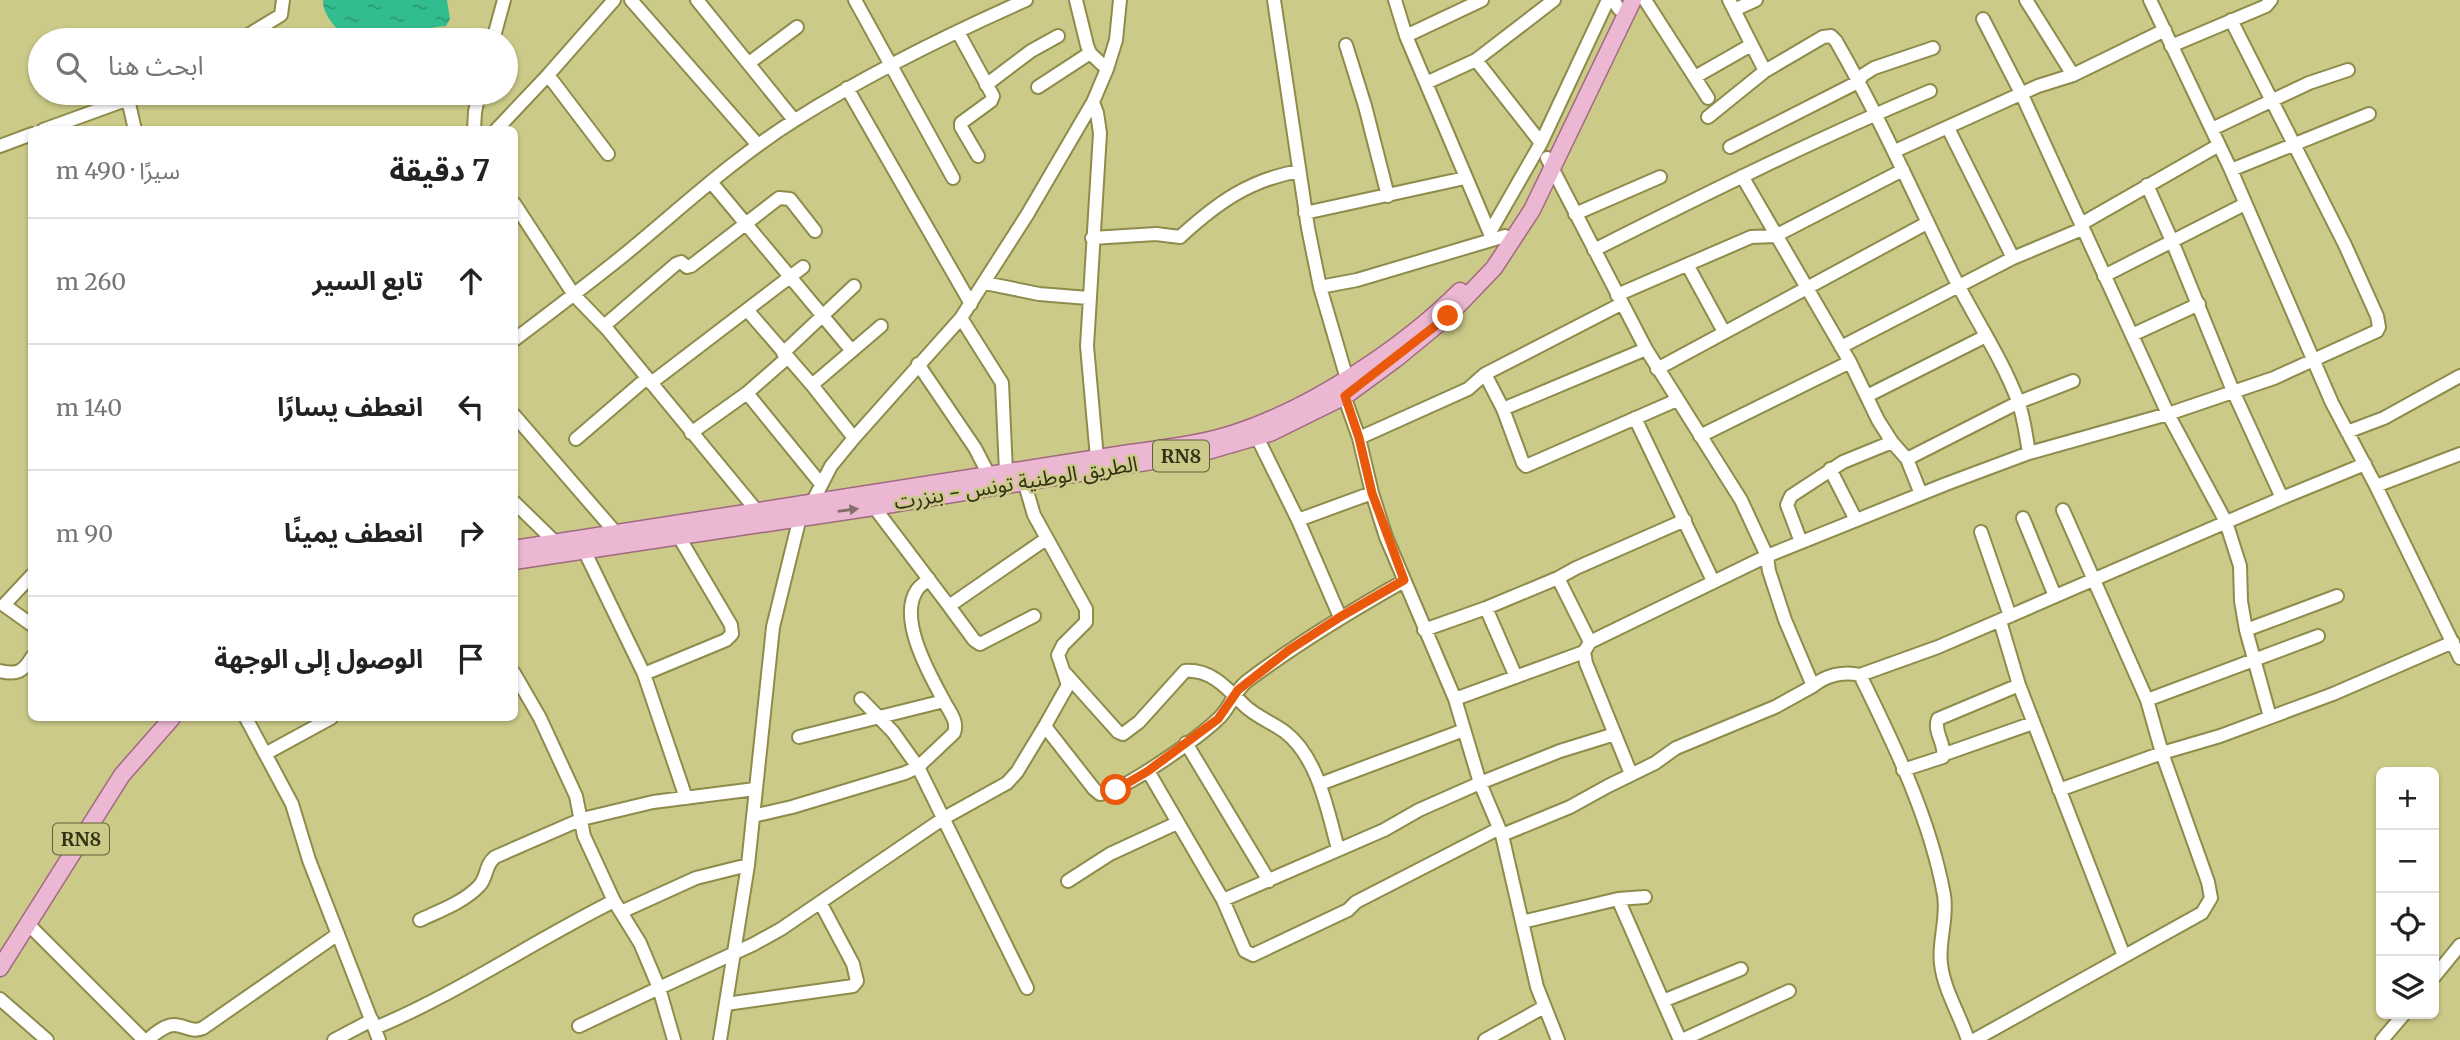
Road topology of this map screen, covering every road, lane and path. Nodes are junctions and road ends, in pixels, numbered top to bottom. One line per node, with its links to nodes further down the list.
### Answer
1 (283, 0): 25 (street)
2 (504, 0): 26 (street)
3 (614, 0): 42 (street)
4 (631, 0): 69 (street)
5 (855, 0): 38 (street)
6 (1026, 0): 28 (street)
7 (1076, 0): 35 (street)
8 (1120, 0): 39 (street)
9 (1274, 0): 80 (street)
10 (1395, 0): 30 (street)
11 (1481, 0): 30 (street)
12 (1554, 0): 36 (street)
13 (1633, 0): 77 (main road, الطريق الوطنية تونس - بنزرت / RN8)
14 (1645, 0): 44 (street)
15 (1756, 0): 21 (street)
16 (2026, 0): 43 (street)
17 (2150, 0): 27 (street)
18 (2271, 0): 23 (street)
19 (699, 1): 37 (street)
20 (1616, 2): 77 (main road, الطريق الوطنية تونس - بنزرت / RN8)
21 (1731, 5): 32 (street)
22 (1983, 19): 51 (street)
23 (2231, 20): 33 (street); 53 (street)
24 (797, 27): 37 (street)
25 (260, 28)
26 (496, 28)
27 (2165, 30): 33 (street); 43 (street)
28 (958, 32): 38 (street); 47 (street)
29 (1058, 36): 47 (street)
30 (1406, 36): 46 (street)
31 (1346, 45): 87 (street)
32 (1751, 45): 41 (street); 44 (street)
33 (2171, 46): 67 (street)
34 (1933, 48): 45 (street)
35 (1090, 53): 39 (street); 49 (street)
36 (1476, 60): 46 (street); 77 (street)
37 (749, 63): 61 (street)
38 (892, 66): 48 (street); 83 (street)
39 (1107, 69): 54 (street)
40 (2348, 70): 53 (street)
41 (1765, 71): 45 (street); 60 (street)
42 (548, 75): 65 (street); 75 (street)
43 (2073, 75): 51 (street)
44 (1695, 77): 52 (street)
45 (1858, 82): 58 (street); 73 (street)
46 (1426, 83): 84 (street)
47 (986, 85): 76 (street)
48 (847, 88): 61 (street); 114 (street)
49 (1038, 88)
50 (1930, 90): 58 (street)
51 (2022, 95): 66 (street); 94 (street)
52 (1707, 98)
53 (2272, 99): 67 (street); 71 (street)
54 (1093, 102): 98 (street); 106 (street)
55 (112, 105): 62 (street)
56 (129, 105): 63 (street)
57 (476, 105): 64 (street)
58 (1875, 114): 74 (street); 81 (street)
59 (2369, 114): 71 (street)
60 (1708, 117)
61 (794, 120): 69 (street)
62 (54, 126)
63 (134, 126)
64 (474, 126)
65 (500, 126)
66 (1948, 128): 74 (street); 101 (street)
67 (2212, 129): 70 (street)
68 (28, 136): 72 (street)
69 (758, 145): 85 (street)
70 (2220, 145): 79 (street); 86 (street)
71 (2294, 145): 79 (street); 129 (street)
72 (0, 146)
73 (1730, 147)
74 (1895, 151): 78 (street)
75 (608, 154)
76 (978, 156)
77 (1547, 157): 91 (street); 96 (main road, الطريق الوطنية تونس - بنزرت / RN8); 138 (main road, الطريق الوطنية تونس - بنزرت / RN8)
78 (1903, 170): 93 (street); 97 (street)
79 (2231, 170): 88 (street)
80 (1299, 171): 90 (street); 98 (street)
81 (1742, 176): 97 (street); 100 (street)
82 (1660, 177): 91 (street)
83 (953, 178)
84 (1465, 178): 87 (street); 96 (street)
85 (710, 182): 92 (street); 111 (street)
86 (2147, 185): 94 (street); 99 (street)
87 (1388, 196): 90 (street)
88 (2245, 204): 99 (street); 129 (street)
89 (518, 209): 111 (street)
90 (1305, 213): 109 (street)
91 (1576, 214): 100 (street)
92 (746, 222): 95 (street); 105 (street); 119 (street)
93 (1927, 223): 108 (street); 110 (street)
94 (2081, 227): 101 (street); 104 (street)
95 (815, 231)
96 (1496, 236): 109 (street); 138 (main road, الطريق الوطنية تونس - بنزرت / RN8)
97 (1775, 236): 102 (street); 110 (street)
98 (1092, 238): 112 (street)
99 (2172, 241): 104 (street); 115 (street)
100 (1594, 250): 113 (street)
101 (2013, 257): 108 (street)
102 (1688, 266): 113 (street); 121 (street)
103 (803, 267): 105 (street)
104 (2104, 276): 122 (street)
105 (789, 278): 116 (street); 117 (street)
106 (985, 283): 112 (street); 114 (street)
107 (854, 286): 117 (street)
108 (1958, 286): 123 (street); 125 (street)
109 (1320, 287): 138 (street)
110 (1806, 289): 121 (street); 125 (street)
111 (575, 295): 119 (street); 124 (street)
112 (1088, 298): 158 (street)
113 (1619, 299): 126 (street); 133 (street)
114 (971, 304): 118 (street)
115 (2199, 304): 122 (street); 139 (street)
116 (748, 312): 128 (street); 135 (street)
117 (822, 317): 127 (street); 128 (street)
118 (961, 318): 131 (street); 162 (street)
119 (604, 326): 135 (street)
120 (881, 327): 127 (street)
121 (1724, 332): 132 (street)
122 (2132, 335): 145 (street)
123 (1986, 336): 141 (street); 143 (street)
124 (518, 337)
125 (1841, 347): 130 (street)
126 (1646, 349): 132 (street); 144 (street)
127 (852, 351): 137 (street)
128 (785, 356): 137 (street); 140 (street)
129 (2312, 360): 139 (street); 148 (street)
130 (1850, 362): 141 (street); 150 (street)
131 (918, 364): 152 (street); 163 (street)
132 (1657, 369): 142 (street)
133 (1485, 373): 144 (street); 153 (street)
134 (2460, 376): 148 (street)
135 (649, 380): 149 (street); 154 (street)
136 (2073, 381): 143 (street)
137 (812, 385): 152 (street)
138 (1343, 386): 151 (main road, الطريق الوطنية تونس - بنزرت / RN8); 153 (street); 158 (main road, الطريق الوطنية تونس - بنزرت / RN8)
139 (2234, 391): 145 (street); 169 (street)
140 (747, 393): 149 (street); 165 (street)
141 (1867, 396): 155 (street)
142 (1677, 400): 146 (street); 150 (street)
143 (2019, 402): 156 (street); 159 (street)
144 (1503, 409): 146 (street)
145 (2168, 414): 156 (street); 180 (street)
146 (1635, 418): 178 (street)
147 (518, 420): 182 (street)
148 (2347, 432): 160 (street)
149 (691, 433): 174 (street)
150 (1700, 436): 189 (street)
151 (1257, 437): 164 (main road, الطريق الوطنية تونس - بنزرت / RN8); 177 (street)
152 (854, 438): 165 (street)
153 (1359, 438): 167 (street)
154 (576, 439)
155 (1892, 442): 159 (street); 161 (street)
156 (2029, 453): 168 (street)
157 (2460, 454): 166 (street)
158 (1097, 458): 162 (main road, الطريق الوطنية تونس - بنزرت / RN8)
159 (1907, 459): 168 (street)
160 (2364, 464): 166 (street); 169 (street)
161 (1830, 469): 179 (street); 186 (street)
162 (1006, 472): 163 (main road, الطريق الوطنية تونس - بنزرت / RN8)
163 (989, 475): 170 (main road, الطريق الوطنية تونس - بنزرت / RN8)
164 (1024, 481): 172 (main road, الطريق الوطنية تونس - بنزرت / RN8); 184 (street)
165 (821, 484): 170 (street)
166 (2376, 486): 209 (street)
167 (1372, 493): 177 (street); 195 (street)
168 (1921, 494): 179 (street)
169 (2282, 498): 180 (street)
170 (813, 501): 174 (main road, الطريق الوطنية تونس - بنزرت / RN8); 175 (street)
171 (518, 506): 185 (street)
172 (874, 507): 175 (main road, الطريق الوطنية تونس - بنزرت / RN8, one-way to 172); 194 (street)
173 (2063, 510): 192 (street)
174 (757, 511): 182 (main road, الطريق الوطنية تونس - بنزرت / RN8)
175 (800, 517): 183 (main road, الطريق الوطنية تونس - بنزرت / RN8); 247 (street)
176 (2023, 518): 197 (street)
177 (1298, 520): 203 (street)
178 (1685, 520): 191 (street); 196 (street)
179 (1856, 520): 186 (street)
180 (2226, 522): 192 (street); 207 (street)
181 (1981, 532): 204 (street)
182 (616, 533): 185 (main road, الطريق الوطنية تونس - بنزرت / RN8)
183 (679, 537): 188 (main road, الطريق الوطنية تونس - بنزرت / RN8); 216 (street)
184 (1046, 539): 200 (street); 215 (street)
185 (555, 542): 187 (main road, الطريق الوطنية تونس - بنزرت / RN8)
186 (1801, 542): 189 (street)
187 (518, 548)
188 (584, 550): 190 (main road, الطريق الوطنية تونس - بنزرت / RN8); 216 (street)
189 (1767, 556): 196 (street); 221 (street)
190 (518, 560)
191 (1558, 578): 201 (street); 210 (street)
192 (2095, 578): 197 (street); 225 (street)
193 (28, 579): 199 (street)
194 (929, 579): 200 (street); 226 (street)
195 (1404, 580): 203 (street); 206 (street)
196 (1713, 580): 210 (street)
197 (2055, 596): 204 (street)
198 (2337, 596): 207 (street)
199 (2, 603): 205 (street)
200 (949, 606): 202 (street)
201 (1486, 608): 206 (street); 218 (street)
202 (1034, 615)
203 (1340, 617): 222 (street)
204 (2005, 619): 217 (street); 220 (street)
205 (28, 622)
206 (1424, 630): 224 (street)
207 (2246, 630): 212 (street)
208 (2318, 636): 212 (street)
209 (2454, 642): 211 (street); 228 (street)
210 (1587, 647): 218 (street); 235 (street)
211 (2460, 658)
212 (2253, 659): 225 (street); 228 (street)
213 (28, 664): 214 (street)
214 (0, 671)
215 (1066, 673): 222 (street); 233 (street)
216 (645, 674): 249 (street)
217 (1860, 674): 221 (street); 242 (street)
218 (1516, 677): 224 (street)
219 (518, 681): 252 (street)
220 (2019, 685): 232 (street); 240 (street)
221 (1814, 686): 244 (street)
222 (1234, 694): 237 (street); 246 (street)
223 (861, 699): 227 (street)
224 (1455, 699): 234 (street)
225 (2147, 699): 238 (street)
226 (944, 701): 227 (street); 241 (street)
227 (877, 717): 236 (street); 241 (street)
228 (2270, 718): 238 (street)
229 (169, 721): 266 (main road, RN8)
230 (248, 721): 239 (street)
231 (326, 721): 239 (street)
232 (2034, 723): 240 (street); 248 (street)
233 (1046, 724): 243 (street); 251 (street)
234 (1464, 730): 245 (street); 246 (street)
235 (1615, 734): 244 (street); 245 (street)
236 (799, 737)
237 (1185, 743): 243 (street); 258 (street)
238 (2162, 753): 248 (street); 270 (street)
239 (265, 754): 267 (street)
240 (1945, 754): 242 (street)
241 (918, 767): 250 (street); 251 (street)
242 (1903, 770): 294 (street)
243 (1148, 771): 253 (street)
244 (1631, 774): 254 (street)
245 (1480, 783): 254 (street); 255 (street)
246 (1320, 784): 255 (street)
247 (755, 789): 249 (street); 250 (street)
248 (2059, 790): 270 (street)
249 (687, 798): 252 (street)
250 (753, 816): 256 (street)
251 (944, 818): 262 (street); 275 (street)
252 (582, 819): 263 (street); 264 (street)
253 (1177, 823): 257 (street); 261 (street)
254 (1500, 832): 261 (street); 265 (street)
255 (1338, 849): 258 (street)
256 (748, 865): 263 (street); 269 (street)
257 (1068, 881)
258 (1269, 881): 261 (street)
259 (1645, 897): 260 (street)
260 (1618, 899): 265 (street); 278 (street)
261 (1223, 900)
262 (821, 904): 269 (street); 279 (street)
263 (618, 906): 274 (street); 284 (street)
264 (420, 920)
265 (1522, 922): 280 (street)
266 (27, 924): 271 (main road, RN8); 286 (street)
267 (338, 934): 283 (street); 284 (street)
268 (2460, 945): 273 (street)
269 (735, 952): 274 (street); 279 (street)
270 (2124, 956): 295 (street)
271 (0, 968)
272 (1741, 969): 278 (street)
273 (2439, 971)
274 (659, 988): 282 (street); 289 (street)
275 (1027, 988)
276 (1789, 990): 293 (street)
277 (0, 999): 285 (street)
278 (1663, 1001): 293 (street)
279 (726, 1004): 290 (street)
280 (1544, 1007): 291 (street); 292 (street)
281 (2400, 1019): 296 (street)
282 (579, 1026)
283 (186, 1028): 286 (street); 287 (street)
284 (375, 1029): 288 (street)
285 (47, 1040)
286 (145, 1040)
287 (195, 1040)
288 (334, 1040)
289 (674, 1040)
290 (720, 1040)
291 (1485, 1040)
292 (1559, 1040)
293 (1681, 1040)
294 (1968, 1040)
295 (1974, 1040)
296 (2382, 1040)

